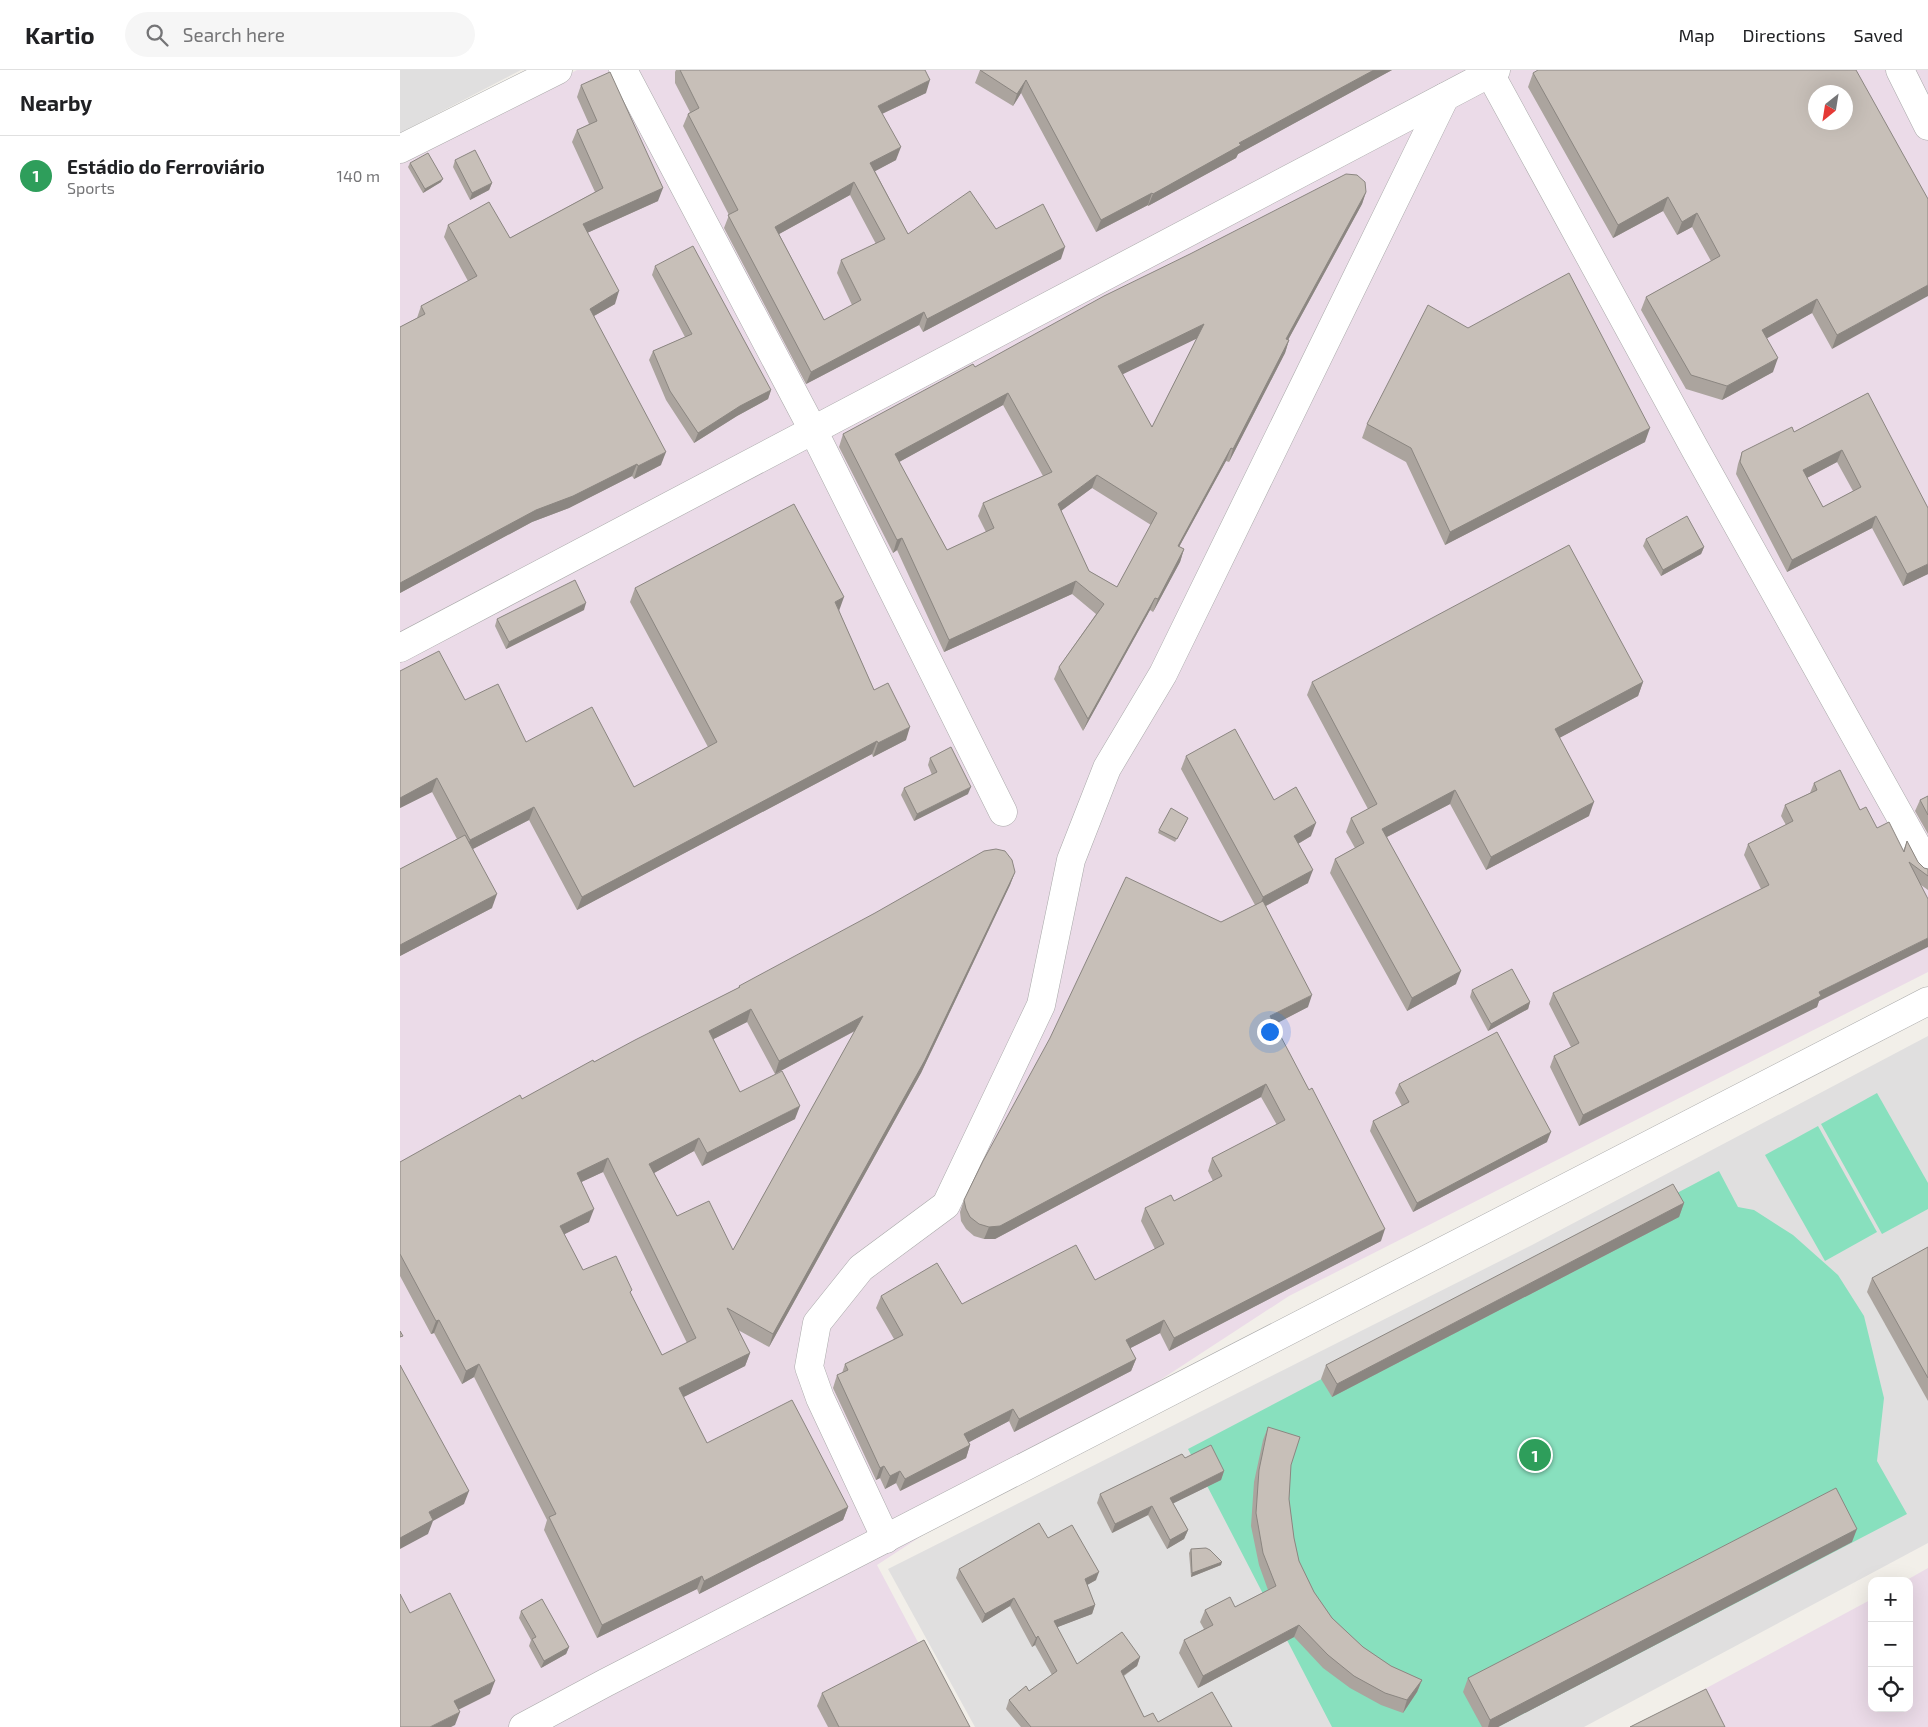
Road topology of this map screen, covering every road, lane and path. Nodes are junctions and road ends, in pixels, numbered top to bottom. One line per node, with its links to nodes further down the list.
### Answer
1 (558, 70): 7 (street)
2 (623, 70): 8 (street)
3 (1900, 70): 6 (street)
4 (1491, 71): 5 (street); 11 (street)
5 (1445, 97): 8 (street); 13 (street)
6 (1928, 126)
7 (400, 149)
8 (813, 430): 9 (street); 10 (street)
9 (400, 648)
10 (1003, 812)
11 (1928, 866)
12 (1928, 1001): 13 (street)
13 (886, 1539): 14 (street)
14 (523, 1727)

